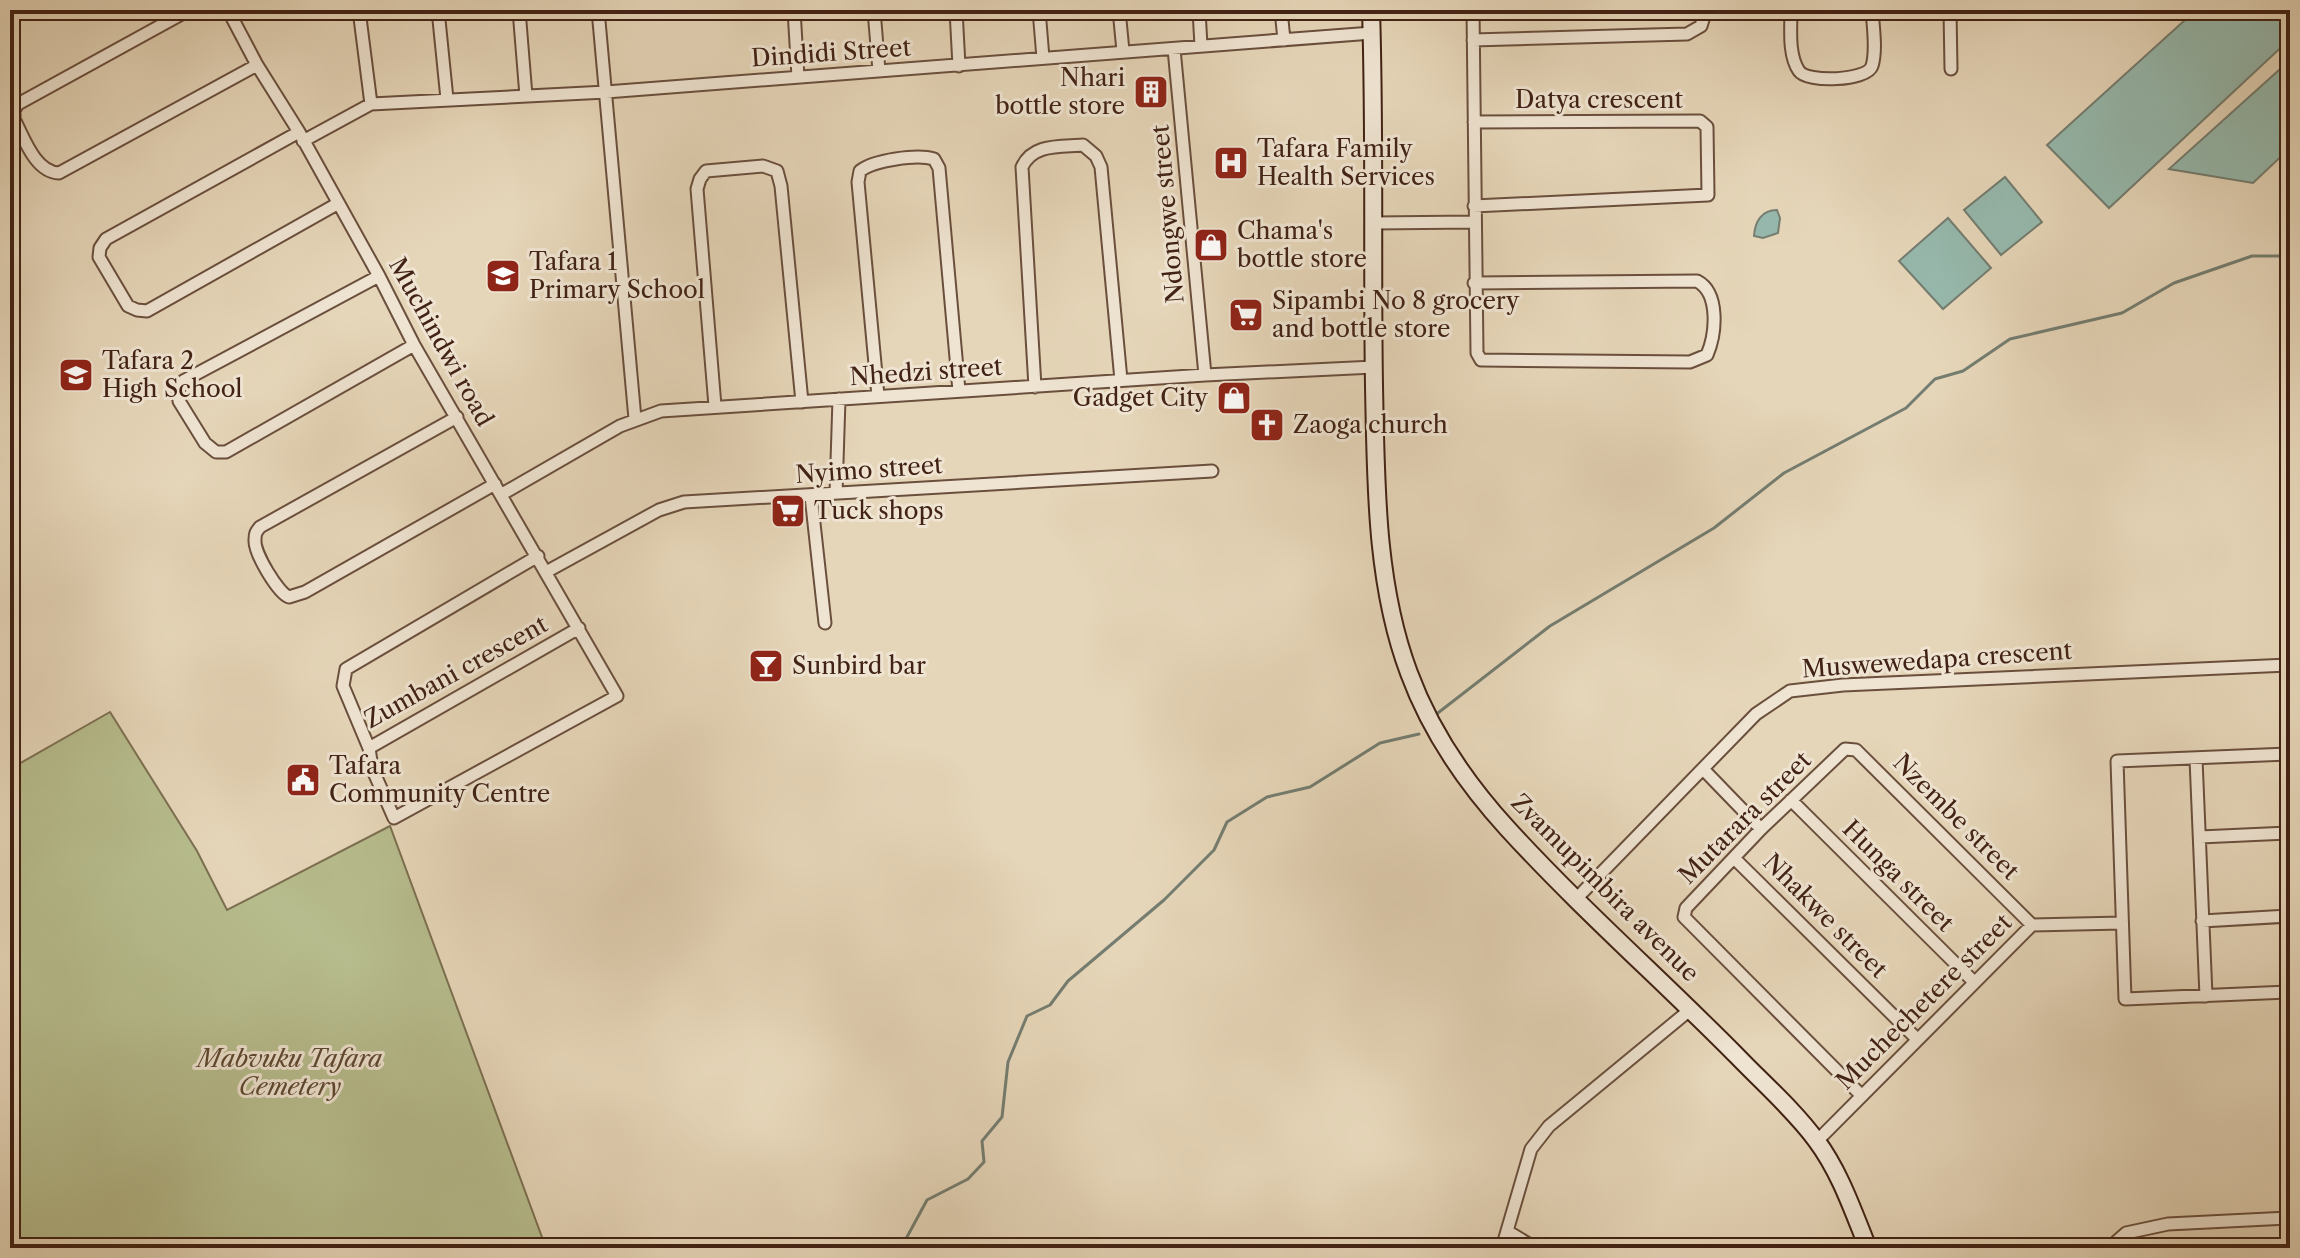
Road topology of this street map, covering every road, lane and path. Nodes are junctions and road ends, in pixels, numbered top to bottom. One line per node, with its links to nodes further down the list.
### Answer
1 (22, 10): 21 (street)
2 (189, 10): 29 (street)
3 (228, 10): 29 (street, Muchindwi road)
4 (359, 10): 37 (street)
5 (438, 10): 36 (street)
6 (519, 10): 35 (street)
7 (598, 10): 34 (street)
8 (794, 10): 33 (street)
9 (874, 10): 32 (street)
10 (956, 10): 30 (street)
11 (1039, 10): 28 (street)
12 (1119, 10): 27 (street)
13 (1199, 10): 25 (street)
14 (1281, 10): 23 (street)
15 (1371, 10): 22 (street, Zvamupimbira avenue)
16 (1473, 10): 24 (street)
17 (1706, 10): 24 (street)
18 (1791, 10): 19 (street)
19 (1872, 10)
20 (1950, 10): 31 (street)
21 (10, 16)
22 (1372, 33): 23 (street, Dindidi Street); 43 (street, Zvamupimbira avenue)
23 (1284, 40): 25 (street, Dindidi Street)
24 (1473, 40): 38 (street)
25 (1201, 46): 26 (street, Dindidi Street)
26 (1174, 49): 27 (street, Dindidi Street); 48 (street, Ndongwe street)
27 (1123, 51): 28 (street, Dindidi Street)
28 (1043, 58): 30 (street, Dindidi Street)
29 (257, 65): 39 (street, Muchindwi road)
30 (959, 66): 32 (street, Dindidi Street)
31 (1951, 69)
32 (879, 71): 33 (street, Dindidi Street)
33 (798, 77): 34 (street, Dindidi Street)
34 (606, 92): 35 (street, Dindidi Street); 57 (street)
35 (526, 96): 36 (street, Dindidi Street)
36 (447, 99): 37 (street, Dindidi Street)
37 (371, 104): 39 (street, Dindidi Street)
38 (1474, 122): 41 (street); 41 (street, Datya crescent)
39 (301, 136): 40 (street, Muchindwi road); 40 (street, Dindidi Street)
40 (337, 204): 44 (street, Muchindwi road)
41 (1474, 206): 42 (street)
42 (1474, 222): 43 (street); 45 (street)
43 (1373, 223): 47 (street, Zvamupimbira avenue)
44 (379, 276): 46 (street, Muchindwi road); 46 (street)
45 (1474, 283): 45 (street)
46 (414, 345): 56 (street, Muchindwi road)
47 (1374, 367): 48 (street, Nhedzi street); 77 (street, Zvamupimbira avenue)
48 (1205, 375): 49 (street, Nhedzi street)
49 (1121, 380): 50 (street, Nhedzi street); 50 (street)
50 (1035, 387): 51 (street, Nhedzi street)
51 (959, 391): 52 (street, Nhedzi street); 52 (street)
52 (878, 396): 53 (street, Nhedzi street)
53 (839, 399): 54 (street, Nhedzi street); 60 (street)
54 (802, 402): 55 (street, Nhedzi street); 55 (street)
55 (715, 406): 57 (street, Nhedzi street)
56 (457, 417): 59 (street, Muchindwi road); 59 (street, Nhedzi street)
57 (635, 419): 59 (street, Nhedzi street)
58 (1212, 471): 60 (street, Nyimo street)
59 (499, 489): 62 (street, Muchindwi road)
60 (836, 493): 61 (street, Nyimo street)
61 (811, 496): 63 (street, Nyimo street); 64 (street)
62 (538, 556): 63 (street, Muchindwi road); 67 (street, Zumbani crescent)
63 (546, 572): 65 (street, Muchindwi road)
64 (825, 623)
65 (579, 628): 67 (street, Zumbani crescent); 67 (street, Muchindwi road)
66 (2290, 665): 71 (street, Muswewedapa crescent)
67 (369, 748)
68 (1845, 749): 72 (street, Mutarara street); 81 (street, Nzembe street)
69 (2290, 754): 70 (street)
70 (2196, 759): 75 (street); 80 (street)
71 (1703, 769): 73 (street); 77 (street, Muswewedapa crescent)
72 (1791, 800): 73 (street, Mutarara street); 82 (street, Hunga street)
73 (1761, 829): 76 (street, Mutarara street)
74 (2290, 833): 75 (street)
75 (2200, 837): 79 (street)
76 (1735, 859): 86 (street, Nhakwe street); 87 (street, Mutarara street)
77 (1575, 900): 85 (street, Zvamupimbira avenue)
78 (2290, 916): 79 (street)
79 (2202, 921): 84 (street)
80 (2122, 923): 81 (street, Muchechetere street); 84 (street)
81 (2032, 925): 82 (street, Muchechetere street)
82 (1974, 982): 86 (street, Muchechetere street)
83 (2290, 992): 84 (street)
84 (2206, 996)
85 (1691, 1009): 88 (street, Zvamupimbira avenue); 90 (street)
86 (1917, 1039): 87 (street, Muchechetere street)
87 (1862, 1096): 88 (street, Muchechetere street)
88 (1817, 1141): 93 (street, Zvamupimbira avenue)
89 (2290, 1218): 94 (street)
90 (1507, 1231): 91 (street); 92 (street)
91 (1502, 1248)
92 (1535, 1248)
93 (1868, 1248)
94 (2109, 1248)

